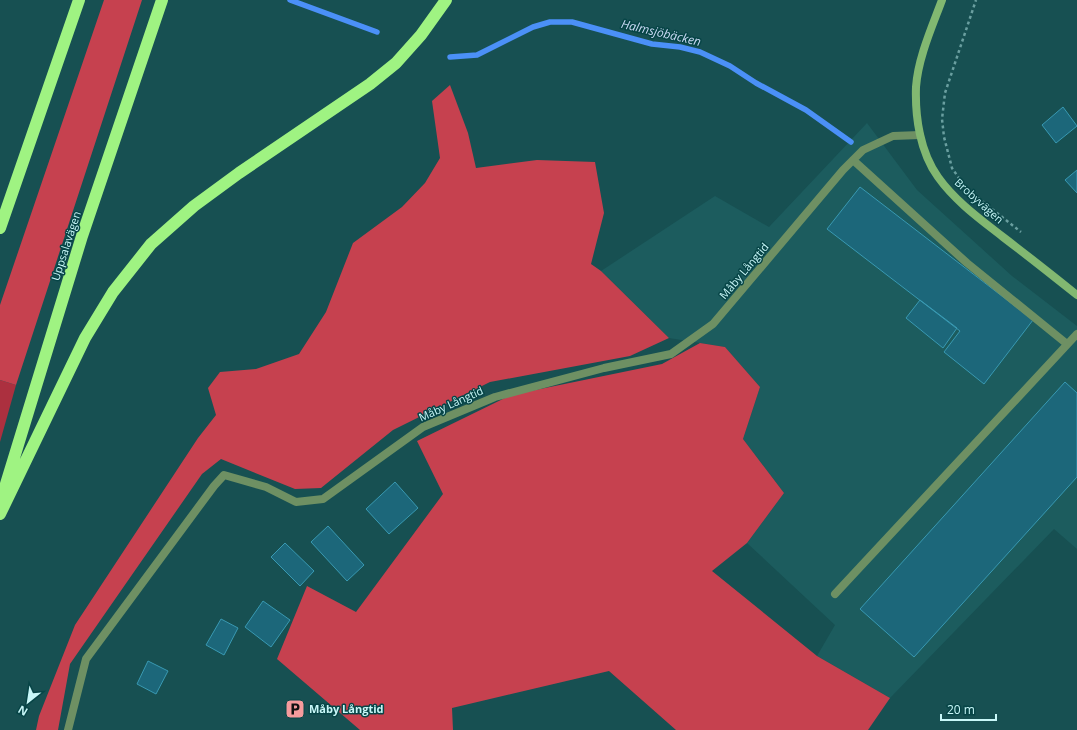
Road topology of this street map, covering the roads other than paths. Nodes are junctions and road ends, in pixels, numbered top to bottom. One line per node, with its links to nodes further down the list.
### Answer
1 (79, 0): 7 (highway)
2 (162, 0): 11 (highway, Uppsalavägen)
3 (446, 0): 12 (highway)
4 (942, 0): 5 (street, Brobyvägen)
5 (920, 135): 6 (lane, Måby Långtid); 8 (street, Brobyvägen)
6 (853, 160): 10 (lane); 14 (lane, Måby Långtid)
7 (0, 228)
8 (1077, 295)
9 (1077, 334): 10 (lane)
10 (1067, 344): 13 (lane)
11 (0, 502)
12 (0, 514)
13 (835, 594)
14 (68, 730)

